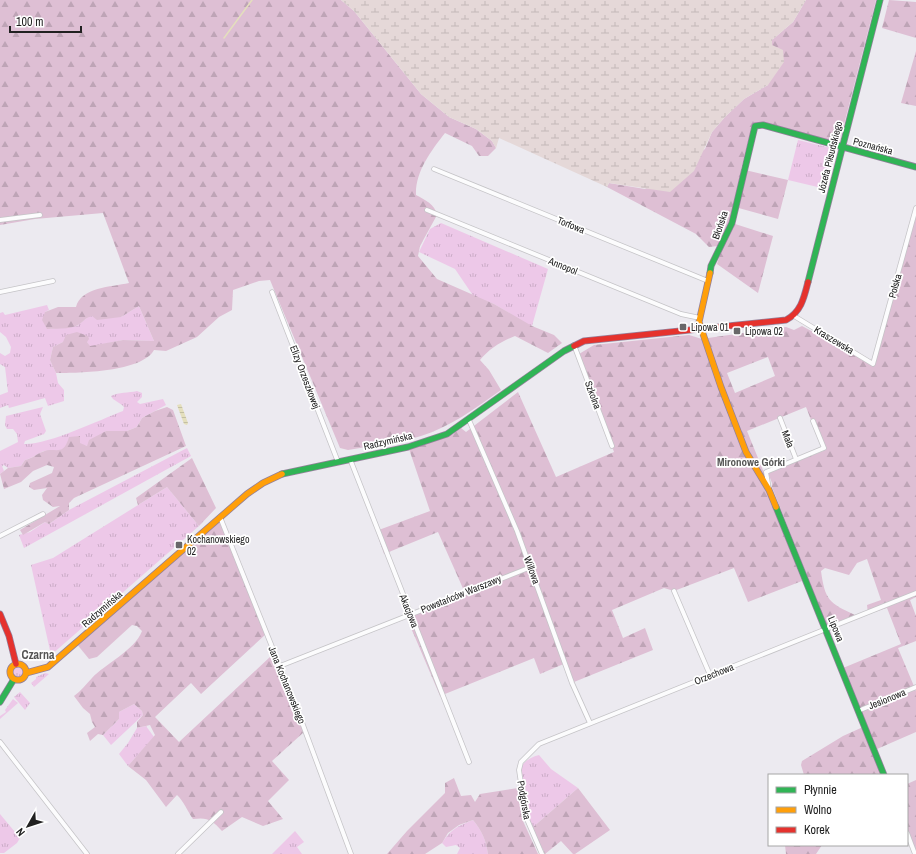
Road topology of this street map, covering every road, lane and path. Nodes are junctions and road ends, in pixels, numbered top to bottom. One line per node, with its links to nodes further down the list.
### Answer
1 (880, 0): 3 (street, Józefa Piłsudskiego)
2 (755, 126): 3 (street, Poznańska); 11 (street, Błońska)
3 (842, 147): 4 (street, Poznańska); 14 (street, Józefa Piłsudskiego)
4 (916, 167)
5 (434, 169): 11 (street, Torfowa)
6 (916, 208): 18 (street, Polska)
7 (427, 210): 15 (street, Annopol)
8 (40, 215): 9 (street)
9 (0, 220)
10 (53, 281): 12 (street)
11 (708, 281): 15 (street, Błońska)
12 (0, 292)
13 (272, 292): 25 (street, Elizy Orzeszkowej)
14 (794, 316): 16 (street, Radzymińska); 18 (street, Kraszewska)
15 (700, 318): 16 (street, Błońska)
16 (701, 329): 17 (street, Radzymińska); 26 (street, Lipowa)
17 (574, 344): 20 (street, Radzymińska); 22 (street, Szkolna)
18 (873, 364)
19 (780, 418): 24 (street, Mała)
20 (469, 420): 23 (street, Radzymińska); 30 (street, Willowa)
21 (813, 421): 24 (street)
22 (612, 446)
23 (350, 459): 25 (street, Radzymińska); 34 (street, Akacjowa)
24 (796, 459): 26 (street, Lipowa)
25 (338, 462): 28 (street, Radzymińska)
26 (769, 490): 36 (street, Lipowa)
27 (42, 514): 29 (street)
28 (220, 517): 38 (street, Jana Kochanowskiego); 39 (street, Radzymińska)
29 (0, 536)
30 (531, 567): 34 (street, Powstańców Warszawy); 45 (street, Willowa)
31 (674, 591): 40 (street)
32 (916, 593): 36 (street, Orzechowa)
33 (0, 614): 35 (street)
34 (410, 614): 38 (street, Powstańców Warszawy); 47 (street, Akacjowa)
35 (2, 624): 37 (street)
36 (826, 629): 40 (street, Orzechowa); 44 (street, Lipowa)
37 (16, 664): 39 (street); 41 (street)
38 (280, 666): 54 (street, Jana Kochanowskiego)
39 (26, 674): 41 (street)
40 (710, 675): 45 (street, Orzechowa)
41 (14, 679): 43 (street)
42 (916, 687): 44 (street, Jesionowa)
43 (0, 702)
44 (858, 711): 49 (street, Lipowa)
45 (590, 723): 48 (street, Orzechowa)
46 (0, 742): 52 (street)
47 (469, 762)
48 (520, 766): 55 (street, Podgórska)
49 (884, 774)
50 (221, 812): 53 (street)
51 (908, 836): 56 (street)
52 (87, 854)
53 (178, 854)
54 (351, 854)
55 (542, 854)
56 (915, 854)

